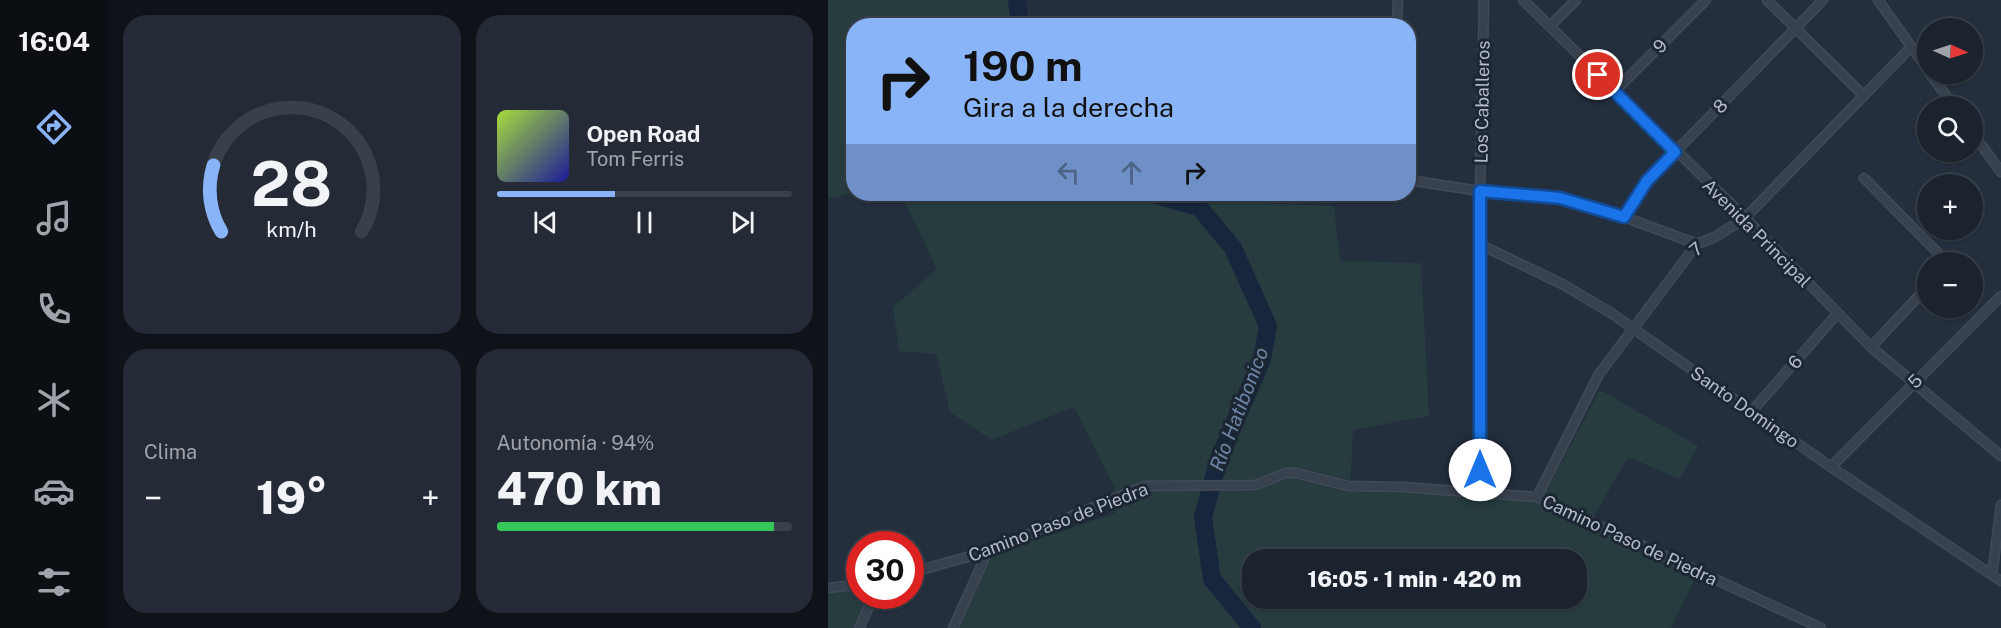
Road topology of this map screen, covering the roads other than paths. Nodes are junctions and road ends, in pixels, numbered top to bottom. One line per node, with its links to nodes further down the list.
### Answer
1 (1398, 0): 9 (street)
2 (1484, 0): 21 (street, Los Caballeros)
3 (1522, 0): 10 (street, Avenida Principal)
4 (1575, 0): 10 (street)
5 (1706, 0): 14 (street, 9)
6 (1767, 0): 11 (street)
7 (1823, 0): 11 (street, 8)
8 (1878, 0): 12 (street)
9 (1397, 18)
10 (1550, 26): 14 (street, Avenida Principal)
11 (1796, 29): 15 (street); 17 (street, 8)
12 (1911, 47): 13 (street); 15 (street, 7)
13 (1917, 55)
14 (1614, 92): 17 (street, Avenida Principal)
15 (1864, 96): 23 (street, 7)
16 (1983, 147): 18 (street)
17 (1675, 152): 22 (street, 8); 23 (street, Avenida Principal)
18 (2001, 172)
19 (1864, 178): 26 (street)
20 (1416, 181): 21 (street)
21 (1480, 191): 22 (street); 25 (street, Los Caballeros)
22 (1624, 217): 24 (street)
23 (1745, 218): 24 (street, 7); 29 (street, Avenida Principal)
24 (1697, 244): 30 (street, 7)
25 (1481, 245): 30 (street, Santo Domingo); 36 (street, Los Caballeros)
26 (1937, 252)
27 (2001, 296): 32 (street, 5)
28 (1917, 298): 31 (street)
29 (1837, 314): 31 (street, Avenida Principal); 33 (street, 6)
30 (1632, 329): 33 (street, Santo Domingo); 37 (street, 7)
31 (1871, 347): 32 (street, Avenida Principal)
32 (1913, 383): 34 (street, Avenida Principal); 35 (street, 5)
33 (1752, 411): 35 (street, Santo Domingo)
34 (2001, 456)
35 (1831, 467): 41 (street, Santo Domingo)
36 (1480, 492): 37 (street, Camino Paso de Piedra); 39 (street, Camino Paso de Piedra)
37 (1537, 497): 48 (street, Camino Paso de Piedra)
38 (2001, 505): 41 (street)
39 (988, 551): 40 (street, Camino Paso de Piedra); 47 (street)
40 (924, 569)
41 (1992, 575): 42 (street, Santo Domingo)
42 (2001, 581)
43 (846, 586): 44 (street)
44 (828, 588)
45 (868, 609): 46 (street)
46 (859, 628)
47 (953, 628)
48 (1821, 628)

